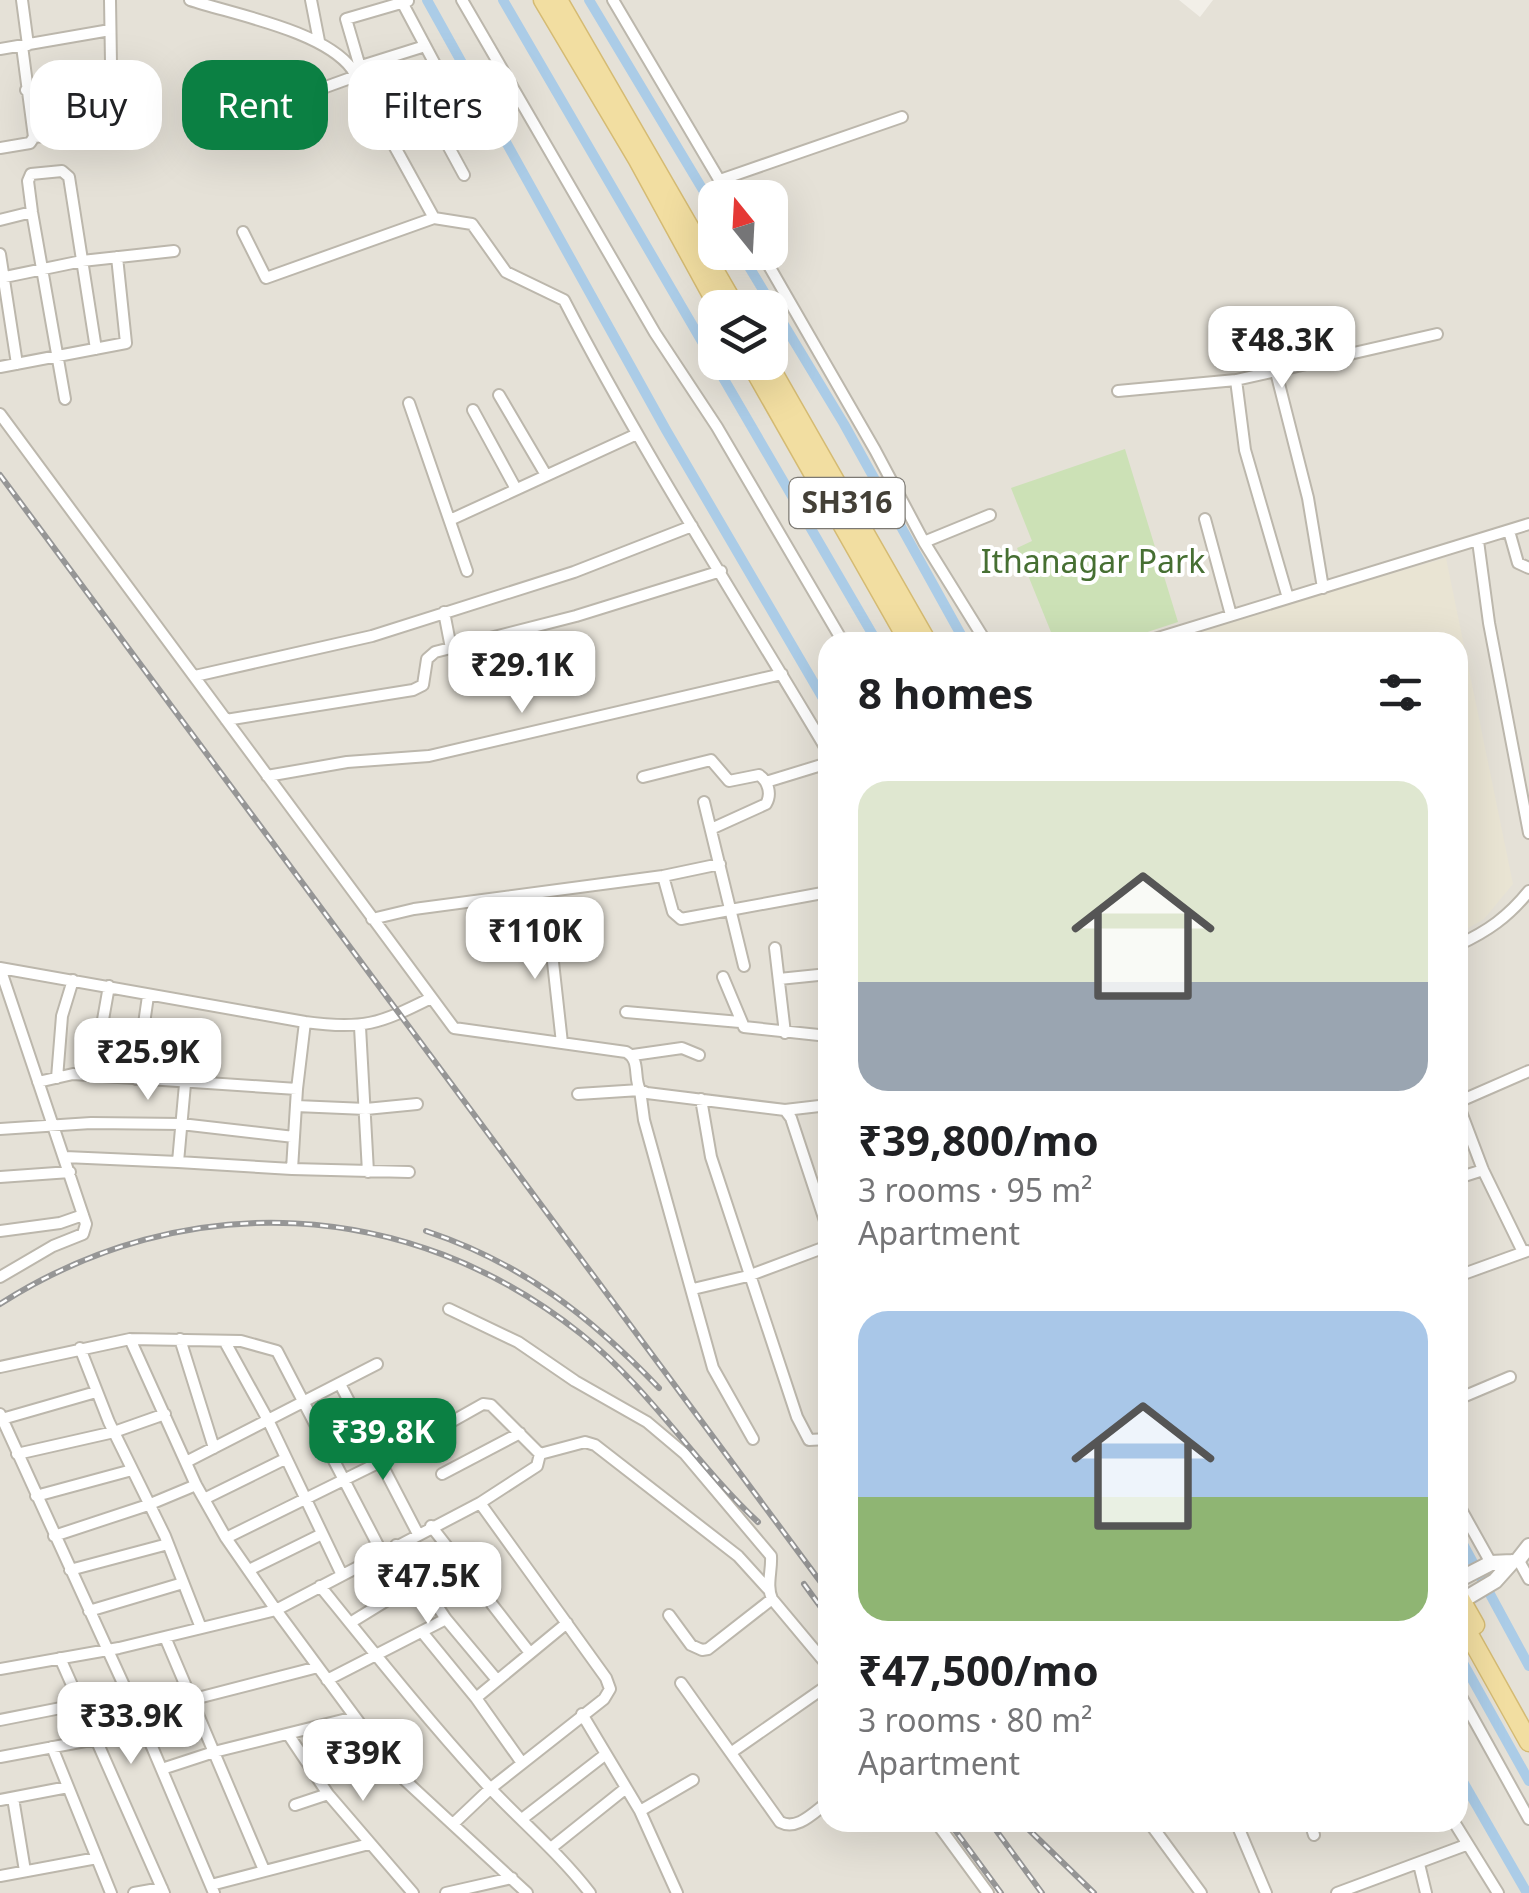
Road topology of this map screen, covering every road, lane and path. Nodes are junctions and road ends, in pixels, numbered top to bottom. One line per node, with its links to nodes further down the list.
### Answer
1 (22, 0): 12 (street)
2 (110, 0): 10 (street)
3 (190, 0): 11 (street)
4 (311, 0): 11 (street)
5 (462, 0): 76 (street)
6 (543, 0): 41 (main road)
7 (558, 0): 42 (main road)
8 (613, 0): 29 (street)
9 (406, 2): 13 (street); 16 (street)
10 (110, 30): 12 (street); 15 (street)
11 (320, 40): 19 (street)
12 (25, 45): 14 (street); 21 (street)
13 (426, 46): 17 (street); 18 (street)
14 (0, 49)
15 (112, 60)
16 (354, 60)
17 (387, 60)
18 (433, 60)
19 (348, 63)
20 (30, 89): 21 (street)
21 (26, 90): 22 (street)
22 (30, 114)
23 (902, 117): 29 (street)
24 (30, 143): 25 (street)
25 (0, 148)
26 (396, 150): 31 (street)
27 (450, 150): 28 (street)
28 (464, 175)
29 (720, 180)
30 (32, 212): 32 (street); 37 (street); 38 (street)
31 (434, 218): 33 (street); 58 (street)
32 (0, 220)
33 (243, 232)
34 (174, 251): 36 (street)
35 (0, 254): 40 (street)
36 (117, 257): 37 (street); 44 (street)
37 (82, 261): 38 (street); 44 (street)
38 (42, 269): 40 (street); 45 (street)
39 (772, 270): 68 (street)
40 (2, 277): 46 (street)
41 (709, 290)
42 (726, 290)
43 (1437, 334): 48 (street)
44 (96, 349): 45 (street)
45 (58, 356): 46 (street); 54 (street)
46 (17, 364): 47 (street)
47 (0, 367)
48 (1276, 372): 51 (street); 72 (street)
49 (760, 380): 77 (main road, SH316)
50 (778, 380): 78 (main road, SH316)
51 (1236, 380): 52 (street); 73 (street)
52 (1118, 391)
53 (499, 395): 59 (street)
54 (65, 399)
55 (408, 404): 63 (street)
56 (472, 410): 60 (street)
57 (0, 414): 83 (street)
58 (637, 434): 59 (street); 65 (street)
59 (546, 476): 60 (street)
60 (516, 489): 63 (street)
61 (990, 514): 68 (street)
62 (1204, 518): 75 (street)
63 (450, 520): 70 (street)
64 (1529, 524): 66 (street)
65 (692, 526): 71 (street); 74 (street)
66 (1508, 530): 67 (street); 69 (street)
67 (1478, 540): 72 (street); 92 (street)
68 (924, 542): 79 (street)
69 (1529, 568)
70 (468, 571)
71 (722, 571): 81 (street); 82 (street)
72 (1324, 588): 73 (street)
73 (1288, 598): 75 (street)
74 (444, 612): 81 (street); 83 (street)
75 (1231, 615): 80 (street)
76 (837, 632)
77 (903, 632)
78 (922, 632)
79 (980, 632)
80 (1176, 632)
81 (451, 648): 84 (street)
82 (782, 674): 85 (street); 87 (street)
83 (195, 676): 84 (street)
84 (226, 720): 87 (street)
85 (818, 735)
86 (818, 766): 89 (street)
87 (268, 776): 99 (street)
88 (644, 777): 89 (street)
89 (766, 782): 91 (street)
90 (704, 802): 91 (street)
91 (711, 828): 93 (street)
92 (1529, 832)
93 (720, 864): 94 (street); 97 (street)
94 (663, 876): 97 (street); 99 (street)
95 (1529, 891): 100 (street)
96 (818, 894): 97 (street)
97 (730, 910): 102 (street)
98 (548, 917): 117 (street)
99 (372, 919): 110 (street)
100 (1468, 940)
101 (775, 948): 106 (street)
102 (744, 966)
103 (0, 968): 107 (street); 124 (street)
104 (818, 975): 106 (street)
105 (723, 977): 113 (street)
106 (779, 979): 115 (street)
107 (73, 980): 108 (street); 122 (street)
108 (109, 986): 109 (street); 121 (street)
109 (148, 996): 112 (street); 123 (street)
110 (431, 998): 114 (street); 117 (street)
111 (626, 1012): 113 (street)
112 (305, 1022): 114 (street); 126 (street)
113 (740, 1022): 115 (street)
114 (360, 1027): 134 (street)
115 (785, 1032): 116 (street)
116 (818, 1035)
117 (562, 1043): 119 (street)
118 (700, 1055): 119 (street)
119 (633, 1056): 127 (street)
120 (1528, 1073): 130 (street)
121 (93, 1076): 122 (street); 123 (street)
122 (57, 1078): 124 (street)
123 (136, 1080): 125 (street)
124 (38, 1082): 137 (street)
125 (185, 1084): 126 (street); 136 (street)
126 (296, 1088): 132 (street)
127 (640, 1090): 128 (street); 129 (street); 159 (street)
128 (578, 1094)
129 (701, 1099): 135 (street); 158 (street)
130 (1468, 1099)
131 (417, 1104): 134 (street)
132 (296, 1106): 134 (street); 140 (street)
133 (818, 1106): 135 (street)
134 (366, 1109): 146 (street)
135 (785, 1110): 150 (street)
136 (181, 1124): 137 (street); 140 (street); 142 (street)
137 (54, 1128): 139 (street); 141 (street)
138 (1468, 1129): 144 (street)
139 (0, 1130)
140 (294, 1137): 143 (street)
141 (65, 1157): 142 (street); 145 (street)
142 (178, 1162): 143 (street)
143 (292, 1169): 146 (street)
144 (1484, 1170): 148 (street); 154 (street)
145 (70, 1172): 149 (street); 151 (street)
146 (368, 1172): 147 (street)
147 (409, 1172)
148 (1468, 1175)
149 (0, 1177)
150 (818, 1200)
151 (83, 1215): 152 (street); 157 (street)
152 (0, 1230)
153 (818, 1250): 158 (street)
154 (1526, 1251): 156 (street)
155 (0, 1259): 157 (street)
156 (1468, 1272)
157 (2, 1276)
158 (748, 1276): 159 (street); 178 (street)
159 (693, 1289): 177 (street)
160 (449, 1309): 214 (street)
161 (130, 1339): 162 (street); 164 (street); 172 (street)
162 (180, 1339): 163 (street); 179 (street)
163 (226, 1342): 171 (street); 174 (street)
164 (80, 1348): 166 (street); 169 (street)
165 (377, 1364): 168 (street)
166 (0, 1367)
167 (1510, 1376): 170 (street)
168 (340, 1384): 171 (street); 184 (street)
169 (96, 1392): 173 (street); 175 (street)
170 (1468, 1395)
171 (306, 1404): 174 (street); 187 (street)
172 (165, 1414): 175 (street); 183 (street)
173 (1, 1416): 180 (street)
174 (268, 1420): 179 (street); 182 (street)
175 (114, 1432): 180 (street); 185 (street)
176 (520, 1432): 181 (street); 184 (street); 186 (street)
177 (753, 1439)
178 (818, 1441)
179 (214, 1448): 183 (street)
180 (17, 1454): 189 (street)
181 (540, 1454): 192 (street); 214 (street)
182 (285, 1459): 190 (street); 191 (street)
183 (186, 1462): 188 (street)
184 (380, 1462): 187 (street); 197 (street)
185 (132, 1470): 189 (street); 193 (street)
186 (442, 1474)
187 (344, 1480): 191 (street); 203 (street)
188 (196, 1485): 190 (street); 193 (street)
189 (36, 1496): 198 (street)
190 (204, 1499): 199 (street)
191 (305, 1500): 196 (street); 199 (street)
192 (480, 1503): 195 (street); 223 (street)
193 (148, 1505): 198 (street); 200 (street)
194 (1468, 1524): 205 (street)
195 (431, 1526): 197 (street); 228 (street)
196 (322, 1534): 207 (street); 208 (street)
197 (418, 1534): 201 (street)
198 (54, 1536): 206 (street)
199 (226, 1538): 207 (street)
200 (168, 1544): 206 (street); 212 (street)
201 (396, 1545): 203 (street); 211 (street)
202 (1529, 1546): 204 (street)
203 (382, 1553): 208 (street)
204 (1515, 1561): 205 (street); 210 (street); 215 (street)
205 (1489, 1565): 209 (street)
206 (70, 1570): 217 (street)
207 (249, 1570): 216 (street)
208 (342, 1575): 213 (street)
209 (1468, 1575)
210 (1529, 1579)
211 (420, 1580): 221 (street); 222 (street)
212 (183, 1584): 217 (street); 224 (street)
213 (320, 1586): 216 (street); 222 (street)
214 (770, 1594): 218 (street); 229 (street)
215 (1468, 1597)
216 (276, 1610): 224 (street); 232 (street)
217 (88, 1611): 227 (street)
218 (669, 1615)
219 (1468, 1616): 245 (main road)
220 (1468, 1618): 248 (main road)
221 (446, 1619): 225 (street); 235 (street)
222 (350, 1623): 230 (street)
223 (567, 1623): 228 (street); 242 (street)
224 (201, 1628): 226 (street)
225 (422, 1632): 230 (street); 238 (street)
226 (165, 1637): 227 (street); 239 (street)
227 (106, 1650): 231 (street); 255 (street)
228 (530, 1653): 235 (street)
229 (818, 1654)
230 (378, 1656): 234 (street); 258 (street)
231 (60, 1658): 233 (street); 240 (street)
232 (318, 1667): 234 (street); 239 (street)
233 (0, 1669)
234 (327, 1680): 243 (street)
235 (497, 1680): 238 (street)
236 (681, 1683): 251 (street)
237 (818, 1692): 251 (street)
238 (476, 1698): 254 (street)
239 (190, 1700): 250 (street)
240 (81, 1704): 244 (street); 247 (street)
241 (1468, 1709): 266 (street)
242 (582, 1714): 252 (street); 254 (street)
243 (355, 1717): 246 (street); 268 (street)
244 (0, 1720)
245 (1529, 1720)
246 (288, 1734): 250 (street); 260 (street)
247 (96, 1740): 249 (street); 285 (street)
248 (1529, 1742)
249 (52, 1748): 253 (street); 257 (street)
250 (214, 1752): 255 (street); 280 (street)
251 (732, 1752): 264 (street)
252 (606, 1754): 259 (street); 267 (street)
253 (0, 1757)
254 (522, 1763): 258 (street)
255 (162, 1770): 284 (street)
256 (693, 1780): 265 (street)
257 (68, 1787): 261 (street); 278 (street)
258 (490, 1788): 267 (street); 268 (street)
259 (626, 1788): 265 (street); 277 (street)
260 (328, 1794): 263 (street); 275 (street)
261 (13, 1798): 262 (street); 281 (street)
262 (0, 1800)
263 (295, 1805)
264 (818, 1809)
265 (640, 1811): 292 (street)
266 (1529, 1819)
267 (522, 1820): 277 (street)
268 (453, 1824): 283 (street)
269 (943, 1832): 293 (street)
270 (1156, 1832): 294 (street)
271 (1240, 1832): 295 (street)
272 (1313, 1832): 274 (street)
273 (1459, 1832): 276 (street)
274 (1314, 1835)
275 (369, 1844): 280 (street); 288 (street)
276 (1466, 1845): 279 (street); 298 (street)
277 (550, 1848): 291 (street)
278 (97, 1858): 281 (street); 286 (street)
279 (1419, 1864): 296 (street); 297 (street)
280 (264, 1870): 284 (street)
281 (25, 1871): 282 (street)
282 (0, 1876)
283 (512, 1878): 289 (street); 290 (street)
284 (212, 1889)
285 (163, 1890): 287 (street)
286 (111, 1893)
287 (134, 1893)
288 (413, 1893)
289 (446, 1893)
290 (527, 1893)
291 (590, 1893)
292 (677, 1893)
293 (988, 1893)
294 (1201, 1893)
295 (1266, 1893)
296 (1337, 1893)
297 (1426, 1893)
298 (1498, 1893)

